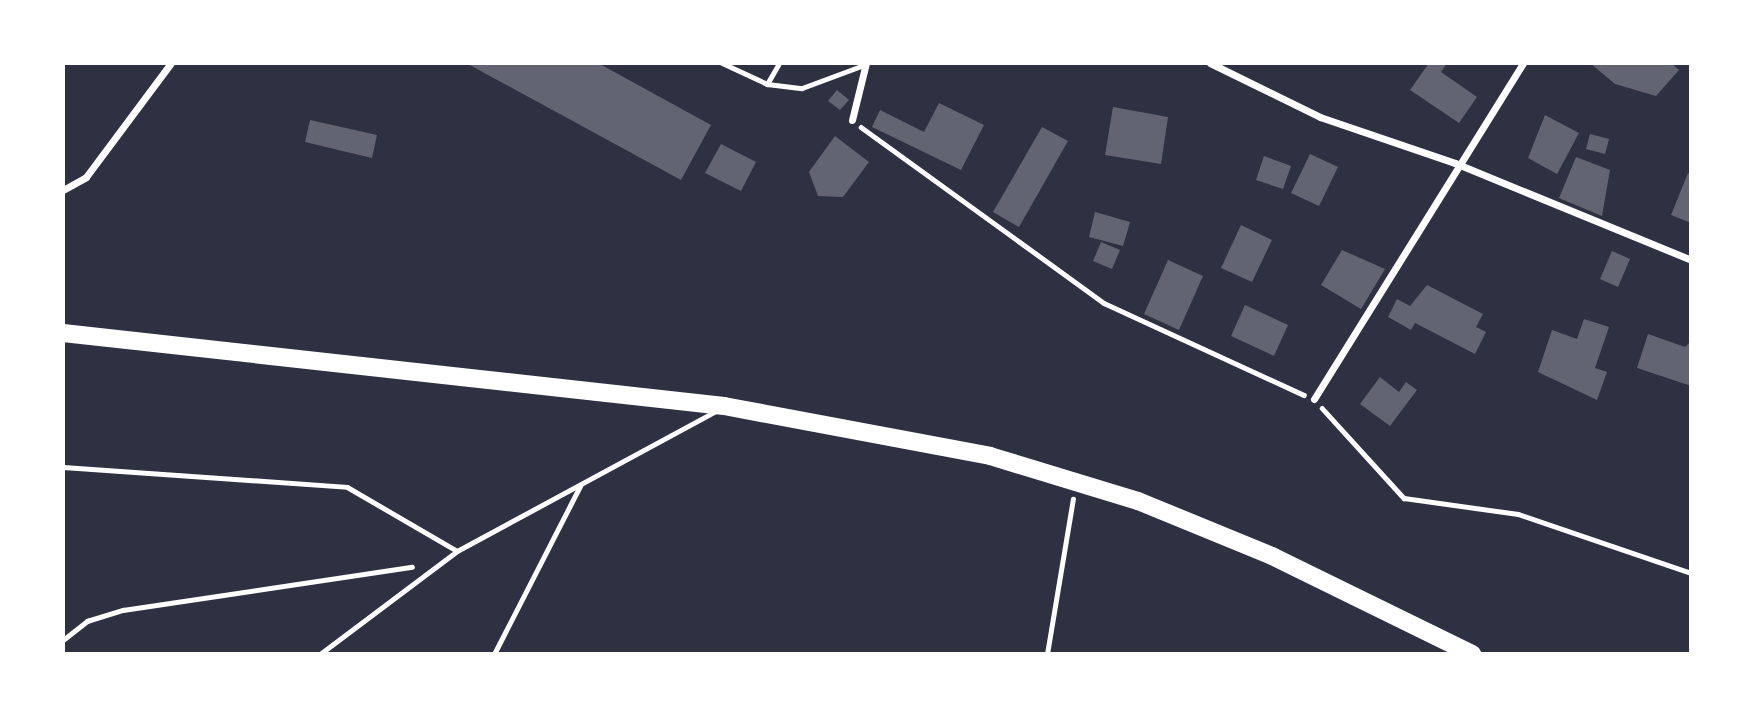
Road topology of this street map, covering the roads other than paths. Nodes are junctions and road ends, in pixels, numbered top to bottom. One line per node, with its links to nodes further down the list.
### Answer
1 (171, 63): 10 (street)
2 (722, 63): 7 (lane)
3 (779, 63): 7 (lane)
4 (1210, 63): 9 (street)
5 (1523, 63): 9 (street)
6 (865, 64): 7 (lane); 8 (street)
7 (767, 84)
8 (852, 120)
9 (1455, 163): 11 (street); 13 (street)
10 (63, 190)
11 (1691, 260)
12 (63, 333): 14 (highway)
13 (1314, 399)
14 (724, 406): 16 (lane); 18 (highway)
15 (63, 467): 17 (lane)
16 (580, 486): 17 (lane); 20 (lane)
17 (457, 551): 19 (lane)
18 (1395, 615): 21 (lane); 22 (highway)
19 (320, 654)
20 (494, 654)
21 (1455, 654)
22 (1472, 654)

